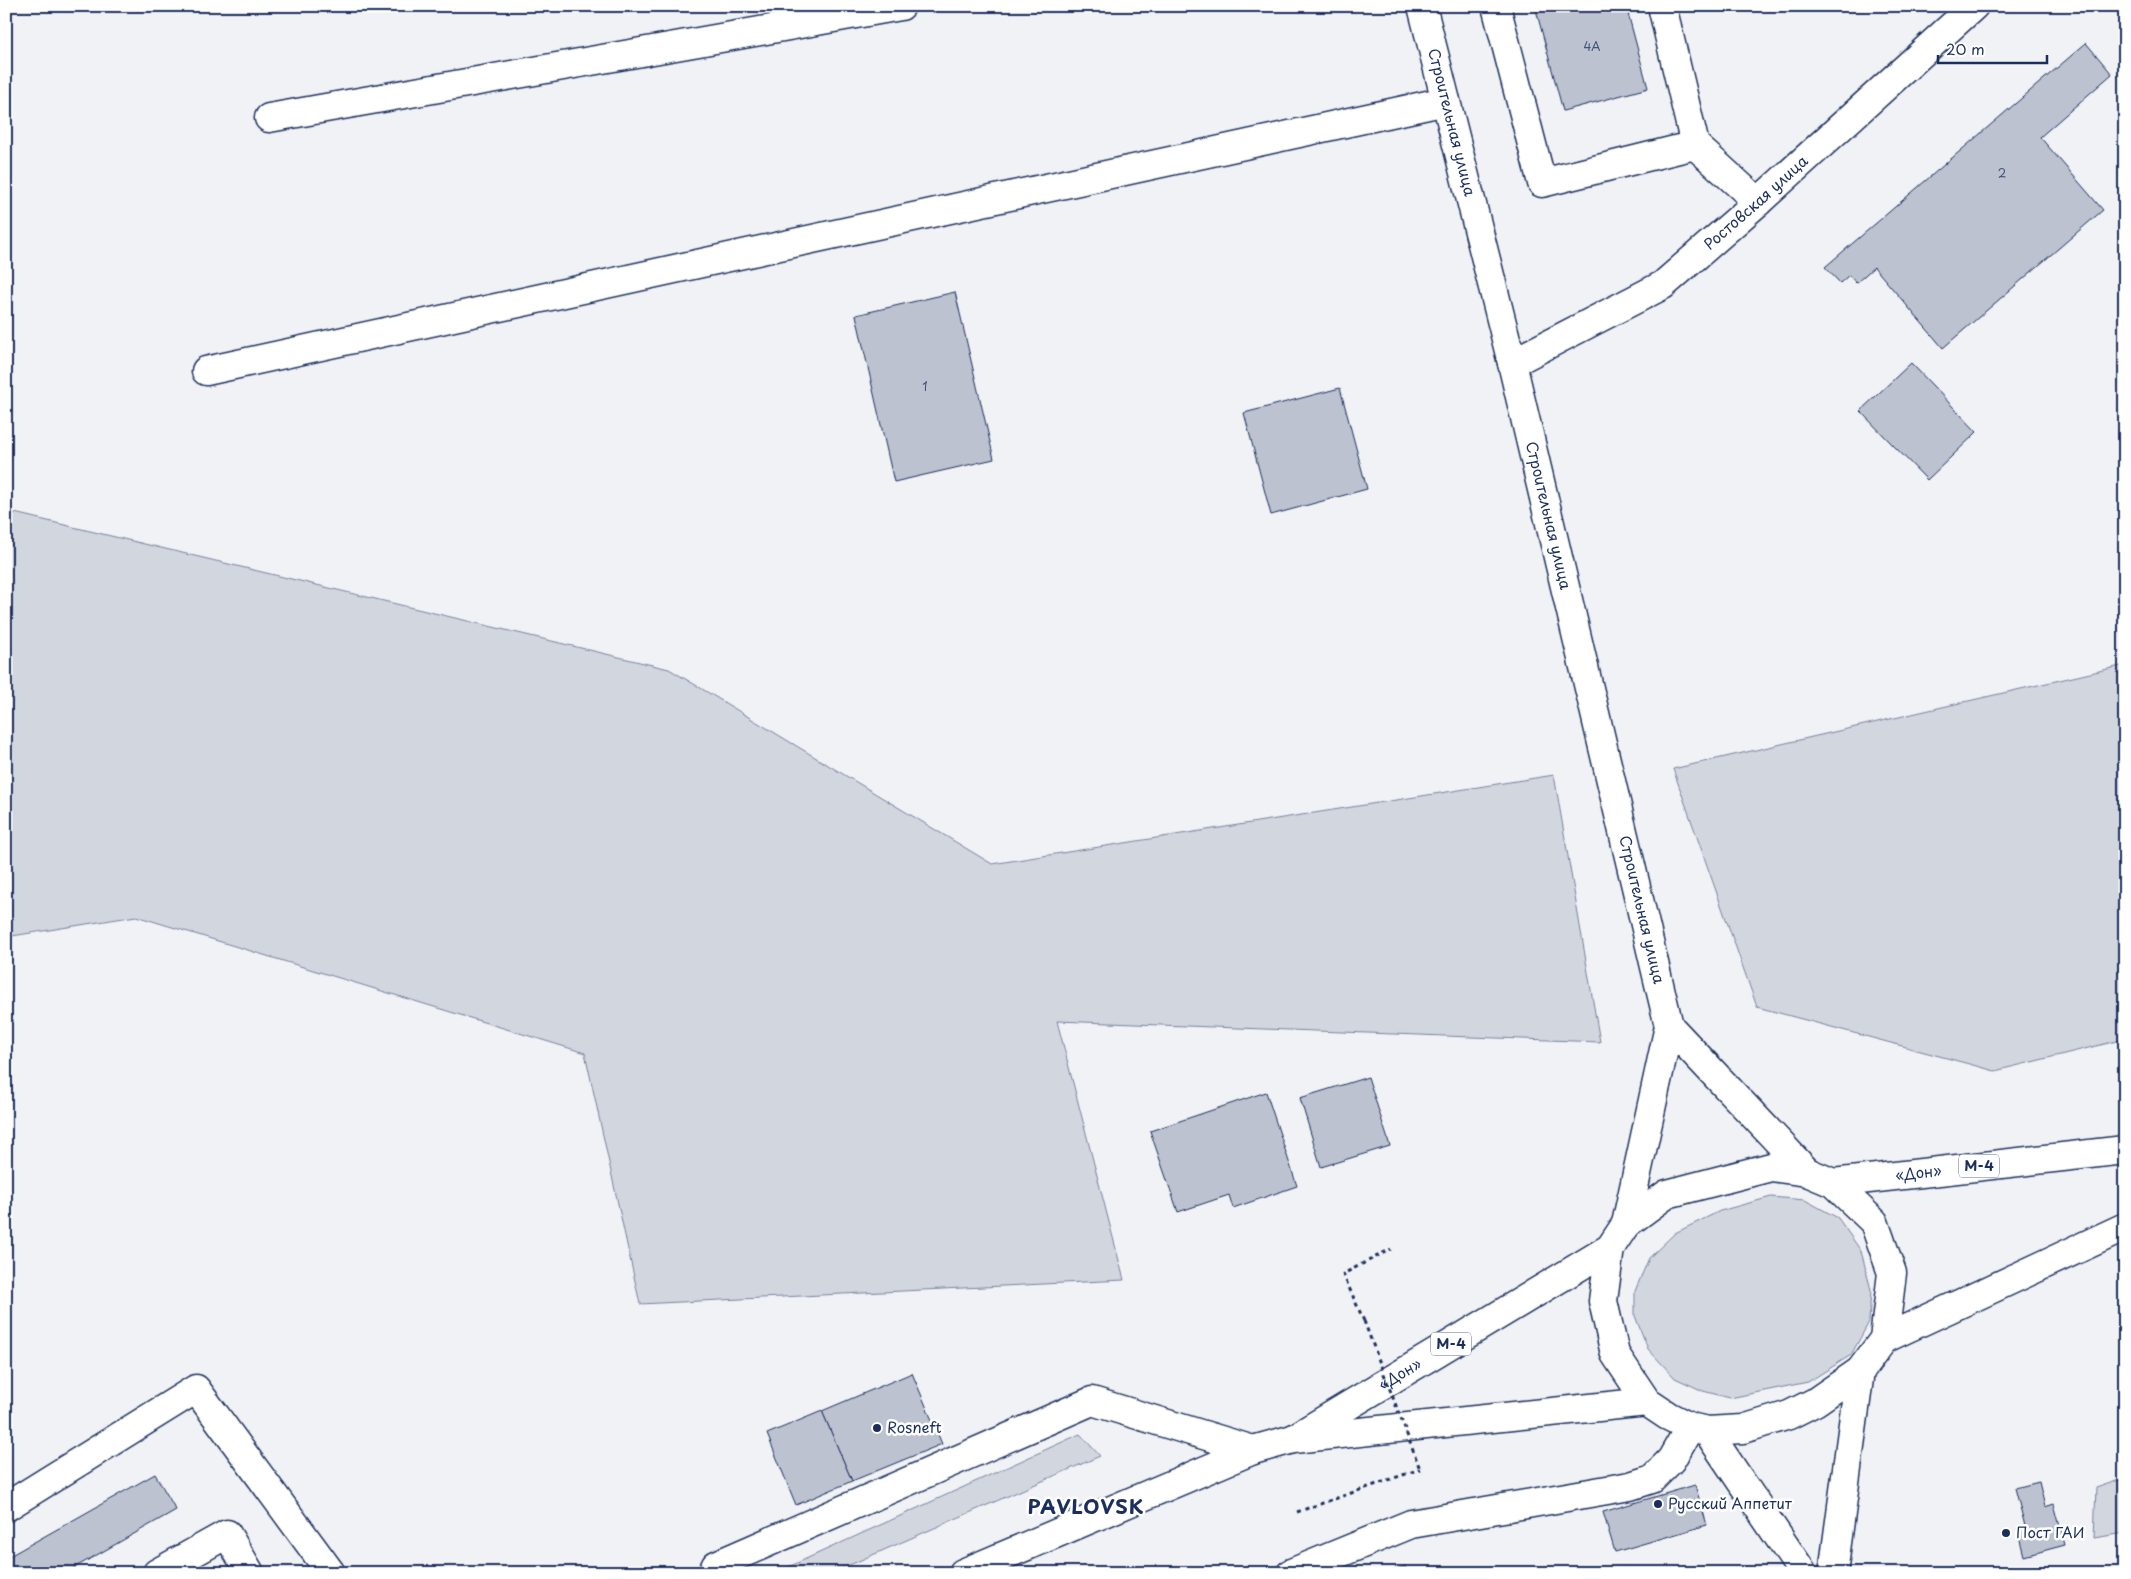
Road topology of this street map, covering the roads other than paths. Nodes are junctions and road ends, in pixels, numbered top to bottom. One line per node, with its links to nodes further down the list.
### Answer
1 (901, 6): 7 (main road)
2 (1422, 6): 6 (main road, Строительная улица)
3 (1496, 6): 8 (main road)
4 (1662, 6): 8 (main road)
5 (1974, 6): 9 (main road, Ростовская улица)
6 (1446, 101): 10 (main road, Строительная улица); 11 (main road)
7 (269, 118)
8 (1695, 145): 9 (main road)
9 (1758, 202): 10 (main road, Ростовская улица)
10 (1512, 363): 12 (main road, Строительная улица)
11 (206, 372)
12 (1669, 1026): 14 (main road); 16 (main road, Строительная улица)
13 (2125, 1150): 15 (main road, «Дон» / М-4)
14 (1807, 1172): 15 (main road, «Дон» / М-4); 16 (main road, «Дон» / М-4)
15 (1833, 1183): 19 (main road, «Дон» / М-4)
16 (1626, 1224): 18 (main road, «Дон» / М-4)
17 (2125, 1227): 19 (main road, «Дон» / М-4)
18 (1610, 1248): 21 (main road, «Дон» / М-4); 23 (main road, «Дон» / М-4)
19 (1884, 1339): 20 (main road, «Дон» / М-4)
20 (1860, 1371): 22 (main road, «Дон» / М-4); 33 (main road)
21 (1647, 1402): 22 (main road, «Дон» / М-4); 23 (main road, «Дон» / М-4)
22 (1699, 1429): 31 (main road); 32 (main road)
23 (1293, 1439): 24 (main road, «Дон» / М-4)
24 (1253, 1450): 29 (main road); 30 (main road, «Дон» / М-4)
25 (6, 1507): 28 (main road)
26 (157, 1573): 27 (main road)
27 (250, 1573)
28 (331, 1573)
29 (712, 1573)
30 (963, 1573)
31 (1292, 1573)
32 (1803, 1573)
33 (1833, 1573)

